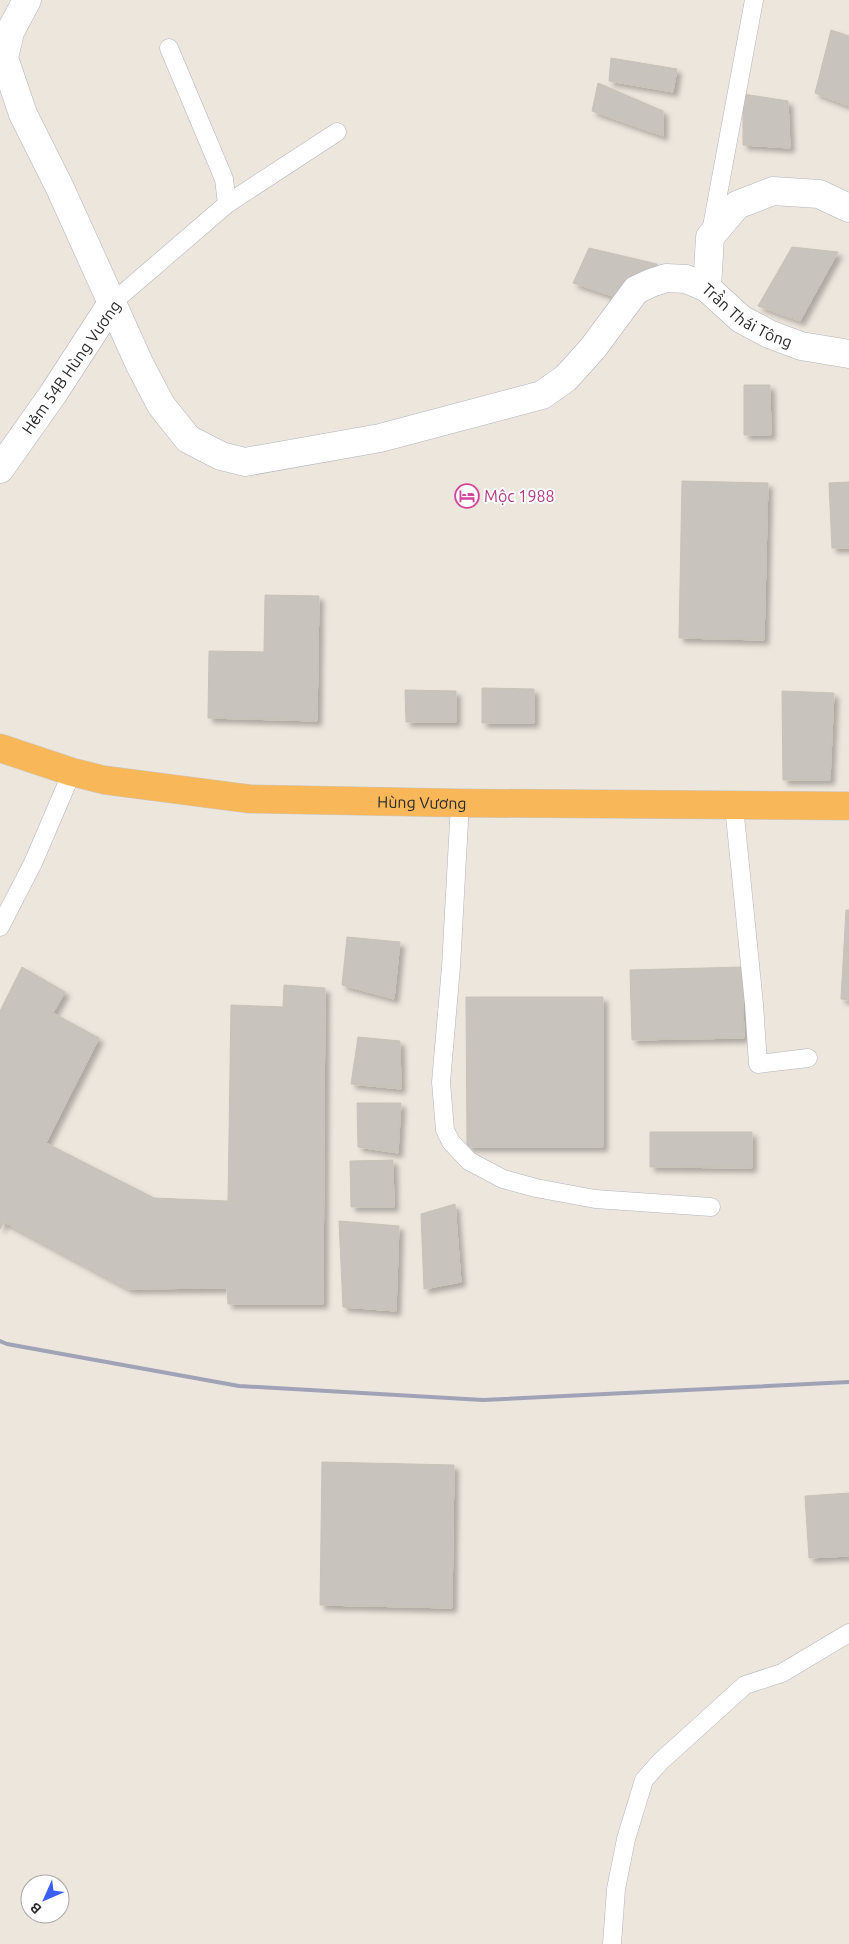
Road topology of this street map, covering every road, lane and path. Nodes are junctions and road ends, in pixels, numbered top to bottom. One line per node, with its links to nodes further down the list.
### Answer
1 (27, 0): 9 (street)
2 (754, 0): 7 (lane)
3 (169, 48): 5 (lane)
4 (337, 132): 5 (lane, Hẻm 54B Hùng Vương)
5 (227, 204): 9 (lane, Hẻm 54B Hùng Vương)
6 (849, 208): 7 (street)
7 (710, 237): 8 (street, Trần Thái Tông)
8 (707, 288): 9 (street); 10 (street, Trần Thái Tông)
9 (112, 303): 11 (street, Hẻm 54B Hùng Vương)
10 (849, 354)
11 (0, 470)
12 (0, 748): 13 (highway, Hùng Vương)
13 (72, 772): 14 (highway, Hùng Vương); 17 (lane)
14 (460, 803): 15 (highway, Hùng Vương); 19 (lane)
15 (734, 806): 16 (highway, Hùng Vương); 18 (lane)
16 (849, 806)
17 (0, 927)
18 (808, 1058)
19 (711, 1207)
20 (849, 1633): 21 (lane)
21 (612, 1944)

